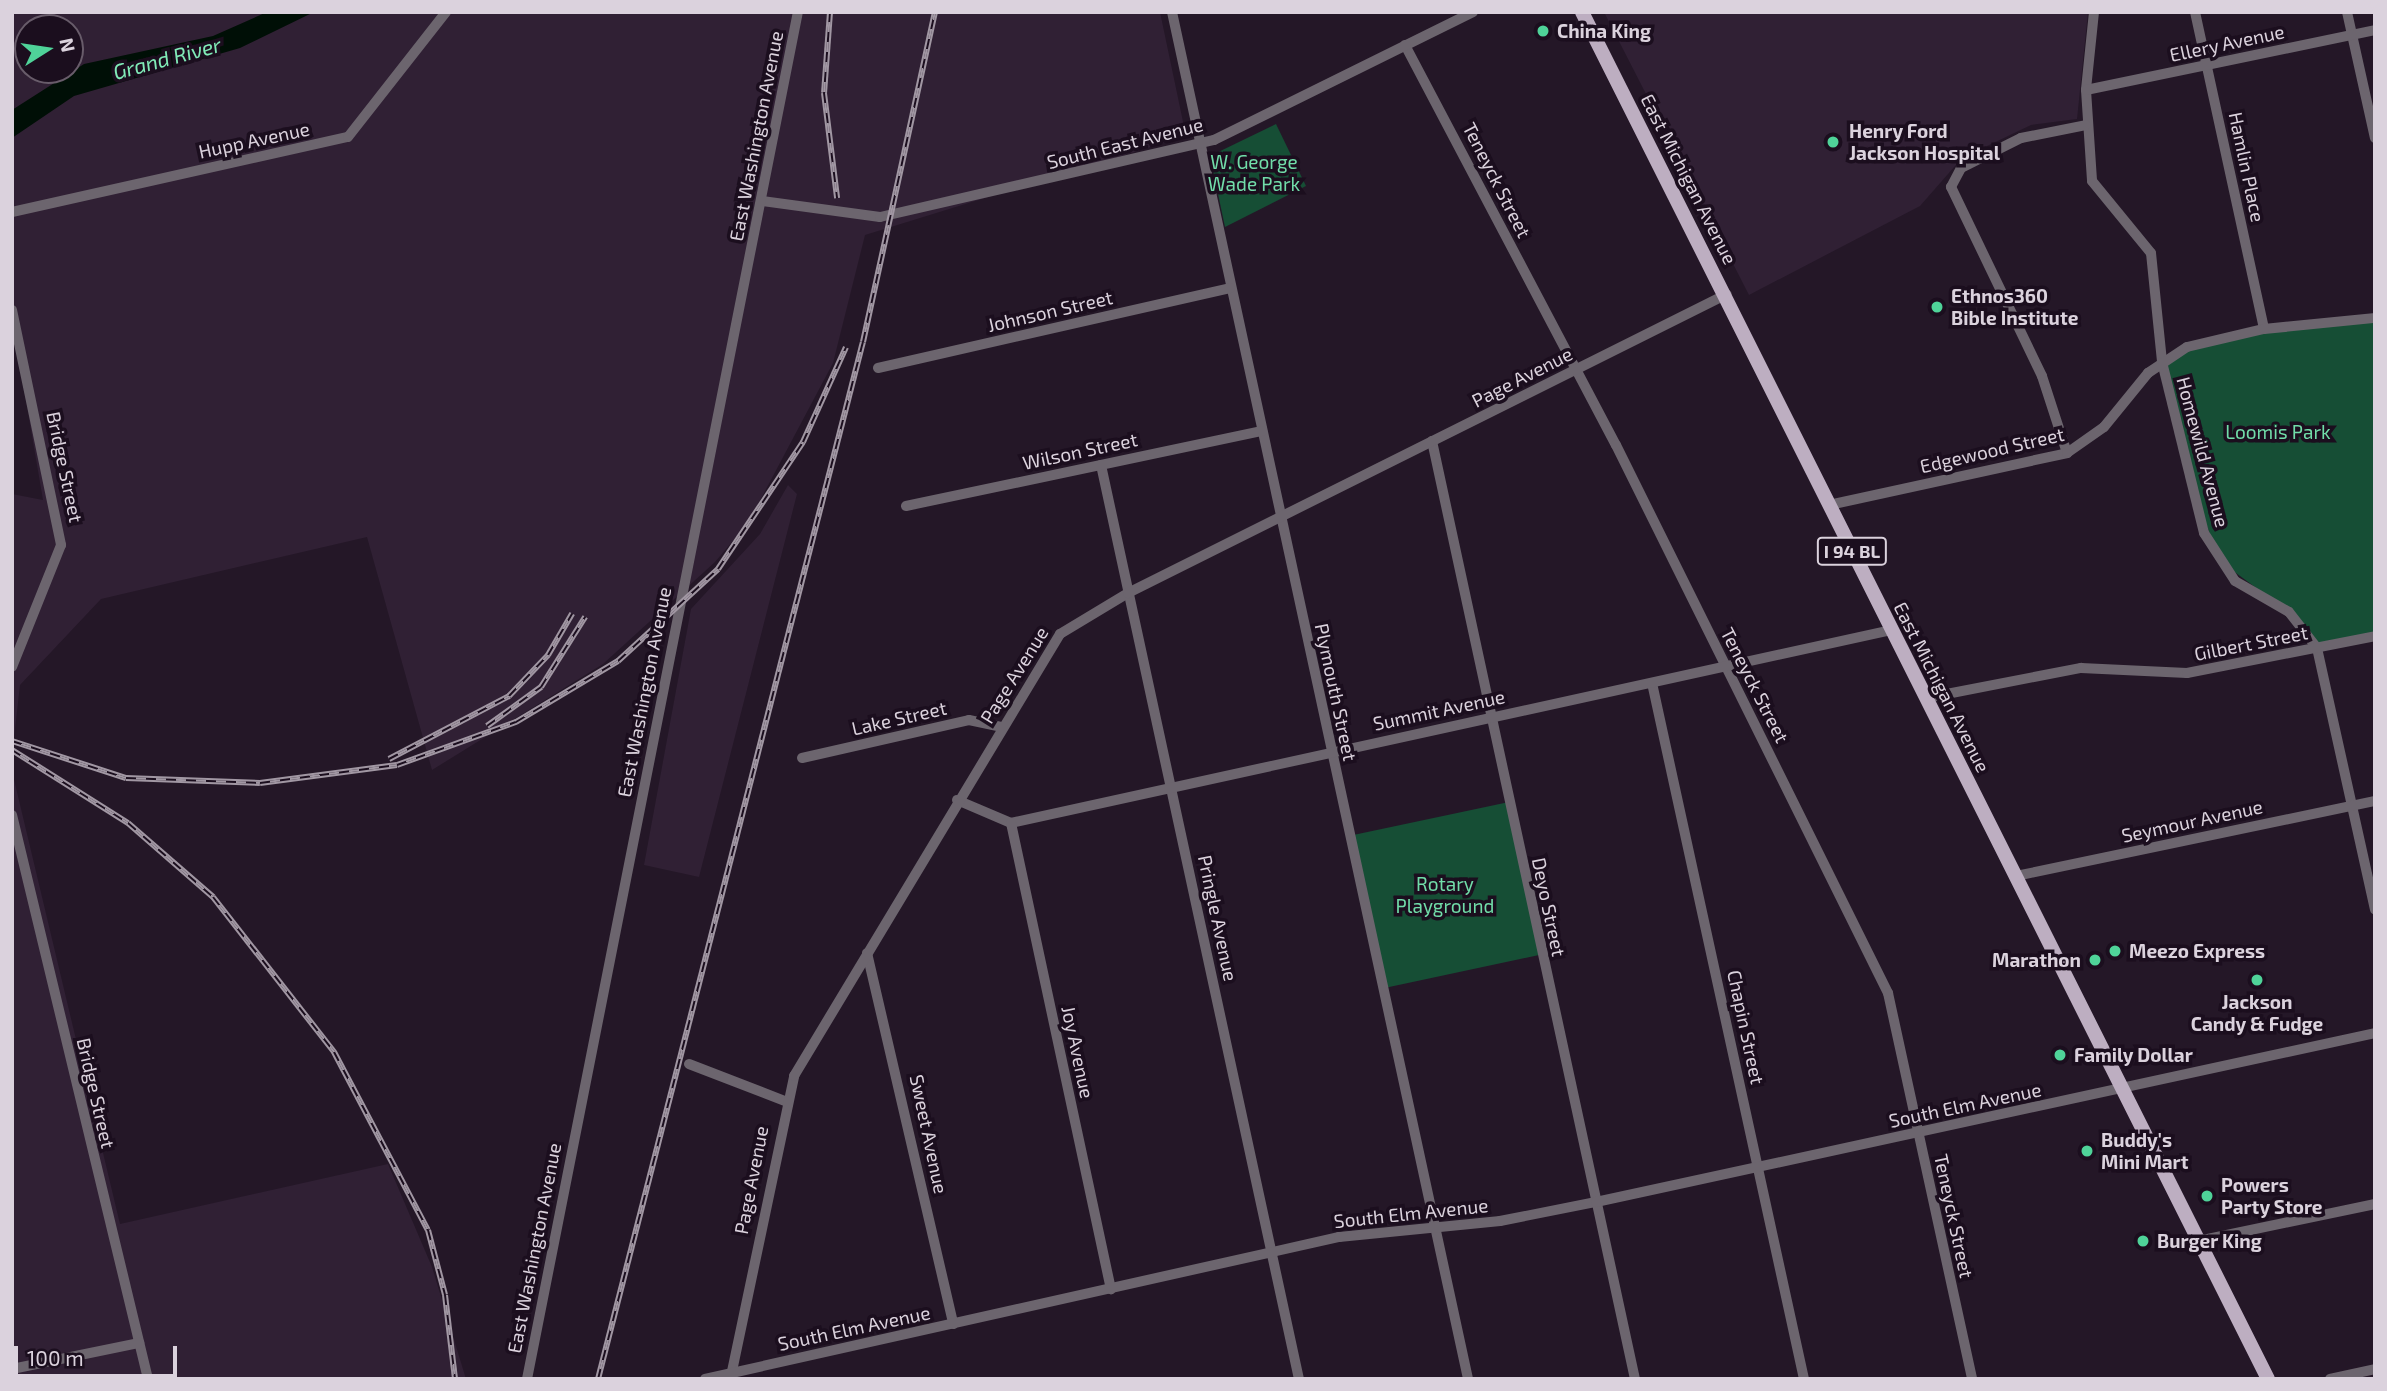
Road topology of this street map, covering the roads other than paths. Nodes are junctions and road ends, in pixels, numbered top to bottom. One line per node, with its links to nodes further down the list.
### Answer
1 (446, 12): 18 (street, Hupp Avenue)
2 (798, 12): 17 (street, East Washington Avenue)
3 (1172, 12): 16 (street, Plymouth Street)
4 (1473, 12): 11 (street, South East Avenue)
5 (1582, 12): 20 (main road, East Michigan Avenue / I 94 BL)
6 (2094, 12): 13 (street, Homewild Avenue)
7 (2195, 12): 12 (street, Hamlin Place)
8 (2347, 12): 10 (street)
9 (2375, 30): 10 (street, Ellery Avenue)
10 (2352, 34): 12 (street, Ellery Avenue); 15 (street)
11 (1405, 45): 16 (street, South East Avenue); 26 (street, Teneyck Street)
12 (2207, 65): 13 (street, Ellery Avenue); 23 (street, Hamlin Place)
13 (2086, 90): 14 (street, Homewild Avenue)
14 (2086, 125): 24 (street, Homewild Avenue); 29 (street)
15 (2375, 138)
16 (1201, 143): 17 (street, South East Avenue); 19 (street, Plymouth Street)
17 (762, 201): 73 (street, East Washington Avenue)
18 (12, 212)
19 (1230, 288): 25 (street, Johnson Street); 27 (street, Plymouth Street)
20 (1727, 294): 26 (street, Page Avenue); 31 (main road, East Michigan Avenue / I 94 BL)
21 (12, 310): 38 (street, Bridge Street)
22 (2375, 318): 23 (street, Edgewood Street)
23 (2264, 329): 24 (street, Edgewood Street)
24 (2162, 362): 29 (street, Edgewood Street); 37 (street, Homewild Avenue)
25 (878, 368)
26 (1575, 370): 28 (street, Page Avenue); 39 (street, Teneyck Street)
27 (1262, 431): 30 (street, Wilson Street); 33 (street, Plymouth Street)
28 (1432, 441): 33 (street, Page Avenue); 42 (street, Deyo Street)
29 (2067, 453): 31 (street, Edgewood Street)
30 (1101, 465): 32 (street, Wilson Street); 34 (street, Pringle Avenue)
31 (1829, 505): 35 (main road, East Michigan Avenue / I 94 BL)
32 (905, 506)
33 (1281, 518): 34 (street, Page Avenue); 44 (street, Plymouth Street)
34 (1128, 593): 43 (street, Page Avenue); 46 (street, Pringle Avenue)
35 (1892, 630): 39 (street, Summit Avenue); 41 (main road, East Michigan Avenue / I 94 BL)
36 (2375, 636): 37 (street, Gilbert Street)
37 (2317, 648): 41 (street, Gilbert Street); 49 (street, Homewild Avenue)
38 (12, 667)
39 (1726, 667): 40 (street, Summit Avenue); 59 (street, Teneyck Street)
40 (1652, 683): 42 (street, Summit Avenue); 60 (street, Chapin Street)
41 (1926, 698): 52 (main road, East Michigan Avenue / I 94 BL)
42 (1492, 716): 44 (street, Summit Avenue); 61 (street, Deyo Street)
43 (1002, 727): 45 (street, Lake Street); 47 (street, Page Avenue)
44 (1331, 751): 46 (street, Summit Avenue); 63 (street, Plymouth Street)
45 (802, 758)
46 (1171, 785): 51 (street, Summit Avenue); 65 (street, Pringle Avenue)
47 (957, 800): 51 (street); 54 (street, Page Avenue)
48 (2375, 801): 49 (street, Seymour Avenue)
49 (2352, 806): 52 (street, Seymour Avenue); 53 (street, Homewild Avenue)
50 (12, 815): 68 (street, Bridge Street)
51 (1011, 823): 66 (street, Joy Avenue)
52 (2016, 876): 57 (main road, East Michigan Avenue / I 94 BL)
53 (2375, 910)
54 (867, 953): 58 (street, Page Avenue); 67 (street, Sweet Avenue)
55 (2375, 1033): 57 (street, South Elm Avenue)
56 (689, 1064): 58 (street)
57 (2122, 1090): 59 (street, South Elm Avenue); 64 (main road, East Michigan Avenue / I 94 BL)
58 (785, 1101): 71 (street, Page Avenue)
59 (1918, 1133): 60 (street, South Elm Avenue); 79 (street, Teneyck Street)
60 (1759, 1166): 61 (street, South Elm Avenue); 78 (street, Chapin Street)
61 (1596, 1202): 63 (street, South Elm Avenue); 77 (street, Deyo Street)
62 (2375, 1204): 64 (street)
63 (1435, 1227): 65 (street, South Elm Avenue); 76 (street, Plymouth Street)
64 (2199, 1241): 80 (main road, East Michigan Avenue / I 94 BL)
65 (1272, 1252): 66 (street, South Elm Avenue); 75 (street, Pringle Avenue)
66 (1111, 1289): 67 (street, South Elm Avenue)
67 (953, 1324): 71 (street, South Elm Avenue)
68 (139, 1343): 69 (street); 72 (street, Bridge Street)
69 (12, 1369)
70 (2375, 1370): 81 (street)
71 (731, 1376): 74 (street, South Elm Avenue)
72 (148, 1379)
73 (527, 1379)
74 (705, 1379)
75 (1299, 1379)
76 (1468, 1379)
77 (1635, 1379)
78 (1804, 1379)
79 (1972, 1379)
80 (2268, 1379)
81 (2330, 1379)

